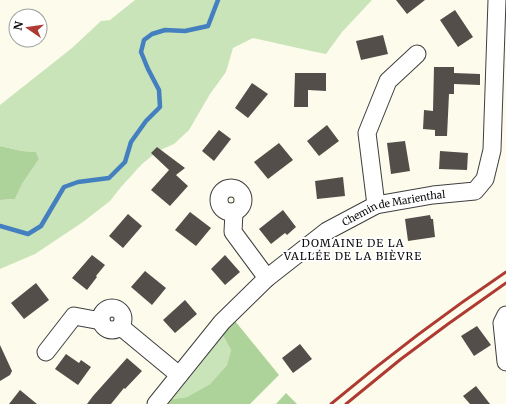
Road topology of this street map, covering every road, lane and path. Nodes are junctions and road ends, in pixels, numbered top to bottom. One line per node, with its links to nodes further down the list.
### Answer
1 (497, 0): 3 (street, Chemin de Marienthal)
2 (418, 54): 3 (street)
3 (376, 205): 5 (street, Chemin de Marienthal)
4 (234, 212): 5 (street)
5 (268, 278): 9 (street, Chemin de Marienthal)
6 (506, 315): 8 (street)
7 (46, 352): 9 (street)
8 (506, 362)
9 (179, 375): 10 (street, Chemin de Marienthal)
10 (156, 404)

